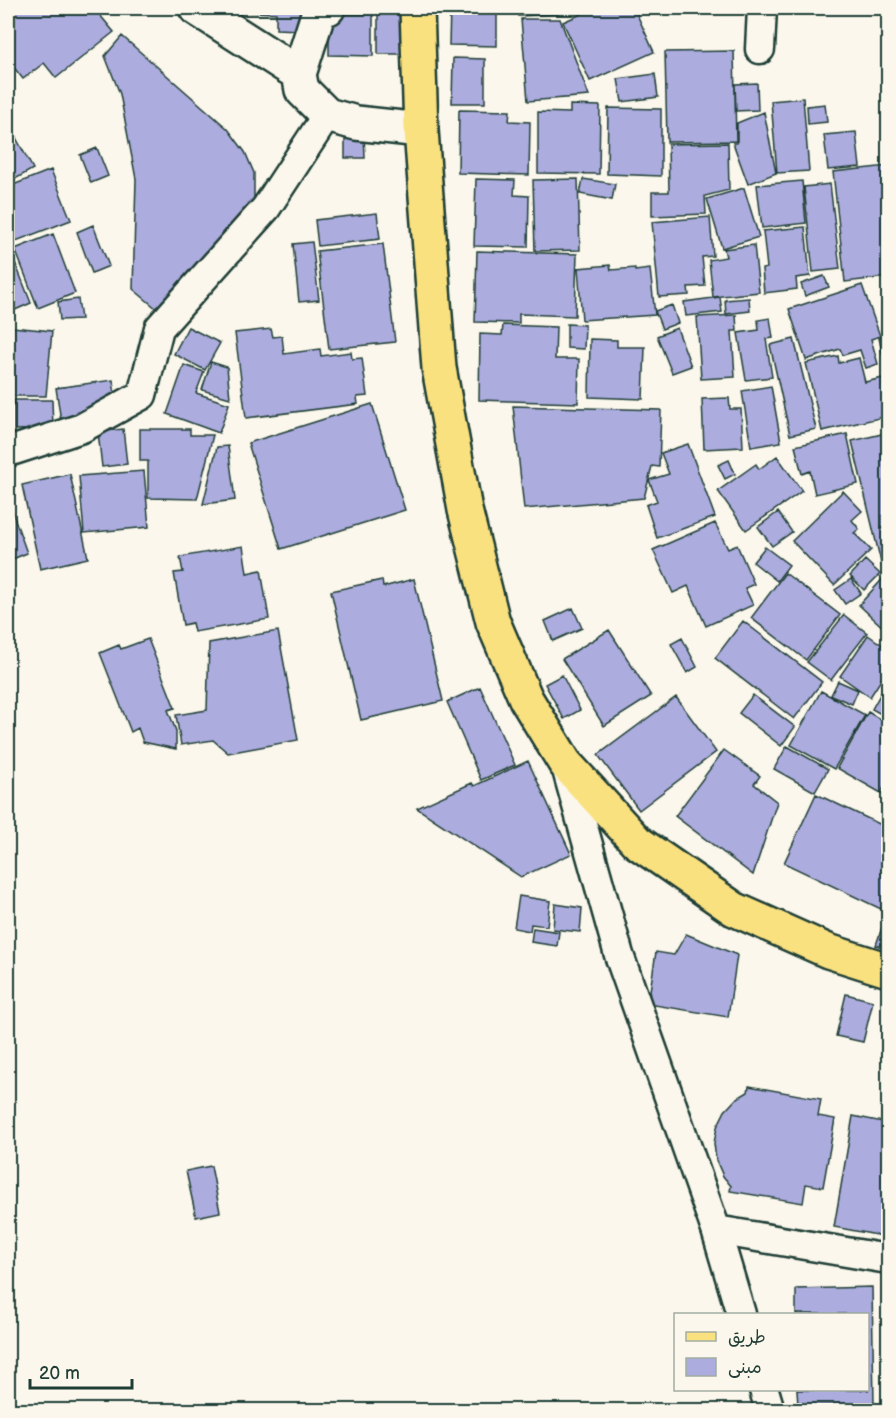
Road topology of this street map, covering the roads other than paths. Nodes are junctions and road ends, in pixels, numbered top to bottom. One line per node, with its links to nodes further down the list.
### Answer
1 (196, 8): 6 (street)
2 (323, 8): 6 (street)
3 (417, 8): 8 (main road)
4 (762, 8): 5 (street)
5 (760, 49)
6 (299, 74): 7 (street)
7 (327, 115): 8 (street); 9 (street)
8 (421, 130): 10 (main road)
9 (8, 452)
10 (565, 763): 11 (main road); 12 (street)
11 (888, 970)
12 (716, 1230): 13 (street); 14 (street)
13 (888, 1258)
14 (741, 1313)
15 (765, 1391): 16 (street)
16 (770, 1410)

